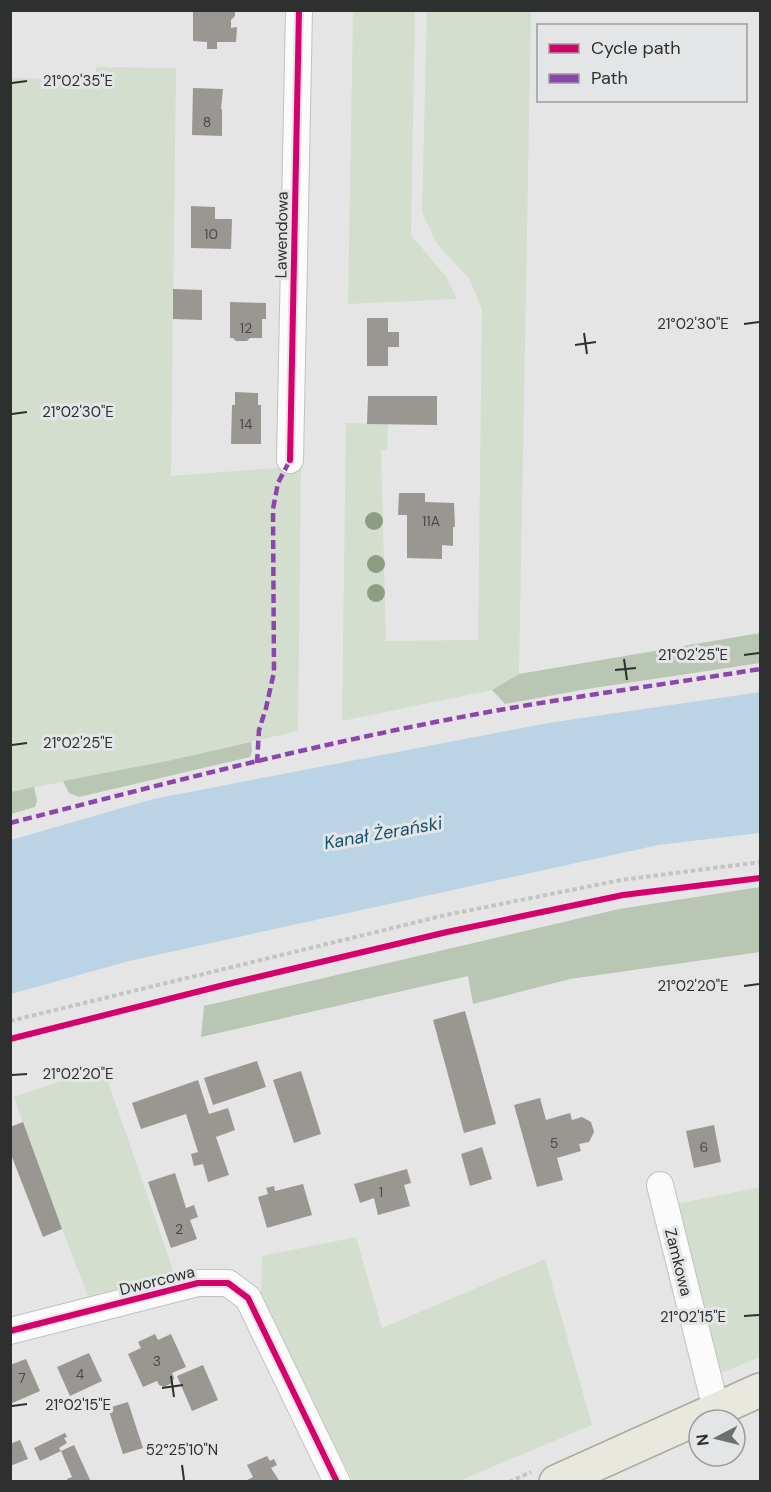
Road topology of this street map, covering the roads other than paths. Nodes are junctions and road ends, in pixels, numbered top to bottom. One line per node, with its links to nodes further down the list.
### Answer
1 (299, 10): 2 (street, Lawendowa)
2 (290, 460)
3 (660, 1185): 6 (street, Zamkowa)
4 (10, 1331): 9 (street, Dworcowa)
5 (760, 1390): 7 (main road)
6 (716, 1408)
7 (718, 1408)
8 (687, 1422): 10 (main road)
9 (337, 1482)
10 (556, 1482)

